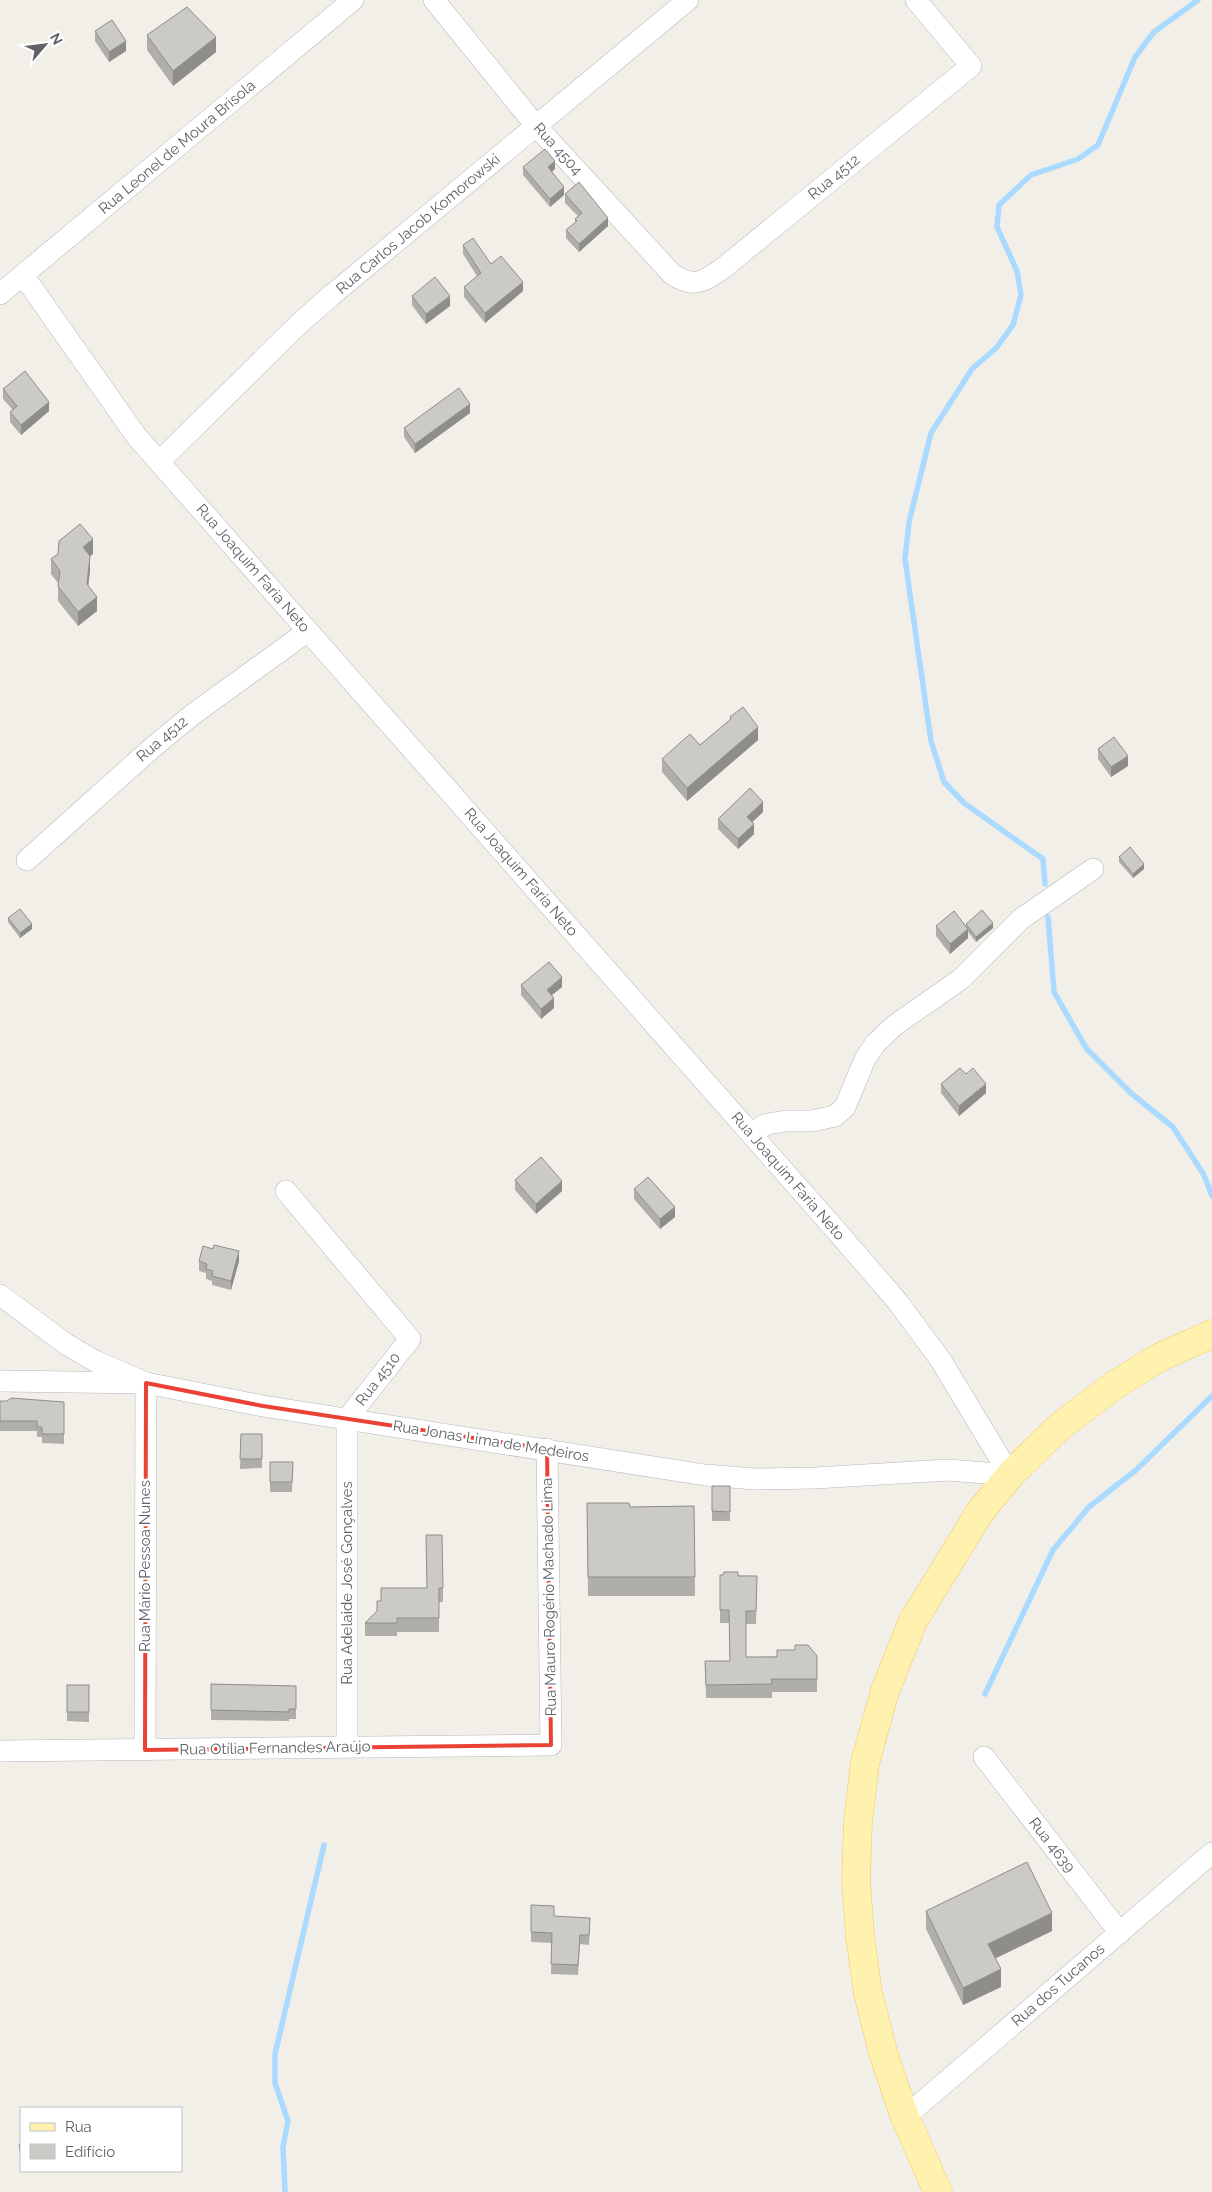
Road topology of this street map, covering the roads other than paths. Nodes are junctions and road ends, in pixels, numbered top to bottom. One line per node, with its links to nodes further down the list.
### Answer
1 (353, 0): 6 (street, Rua Leonel de Moura Brisola)
2 (434, 0): 5 (street, Rua 4504)
3 (688, 0): 5 (street, Rua Carlos Jacob Komorowski)
4 (916, 0): 7 (street, Rua 4512)
5 (536, 126): 7 (street, Rua 4504); 9 (street, Rua Carlos Jacob Komorowski)
6 (23, 275): 8 (street, Rua Leonel de Moura Brisola); 9 (street, Rua Joaquim Faria Neto)
7 (694, 283)
8 (0, 294)
9 (159, 462): 10 (street, Rua Joaquim Faria Neto)
10 (308, 630): 11 (street, Rua 4512); 13 (street, Rua Joaquim Faria Neto)
11 (26, 860)
12 (1093, 869): 13 (street)
13 (751, 1133): 21 (street, Rua Joaquim Faria Neto)
14 (286, 1191): 19 (street, Rua 4510)
15 (0, 1295): 18 (street, Rua Jonas Lima de Medeiros)
16 (1212, 1334): 21 (main road)
17 (0, 1380): 18 (street)
18 (146, 1383): 19 (street, Rua Jonas Lima de Medeiros); 24 (street, Rua Mário Pessoa Nunes)
19 (347, 1419): 20 (street, Rua Jonas Lima de Medeiros); 23 (street, Rua Adelaide José Gonçalves)
20 (547, 1449): 21 (street, Rua Jonas Lima de Medeiros); 22 (street, Rua Mauro Rogério Machado Lima)
21 (1010, 1475): 29 (main road)
22 (551, 1745): 23 (street, Rua Otília Fernandes Araújo)
23 (347, 1747): 24 (street, Rua Otília Fernandes Araújo)
24 (145, 1750): 25 (street, Rua Otília Fernandes Araújo)
25 (0, 1751)
26 (984, 1757): 28 (street, Rua 4639)
27 (1212, 1853): 28 (street, Rua dos Tucanos)
28 (1120, 1933): 29 (street, Rua dos Tucanos)
29 (905, 2116): 30 (main road)
30 (938, 2192)

